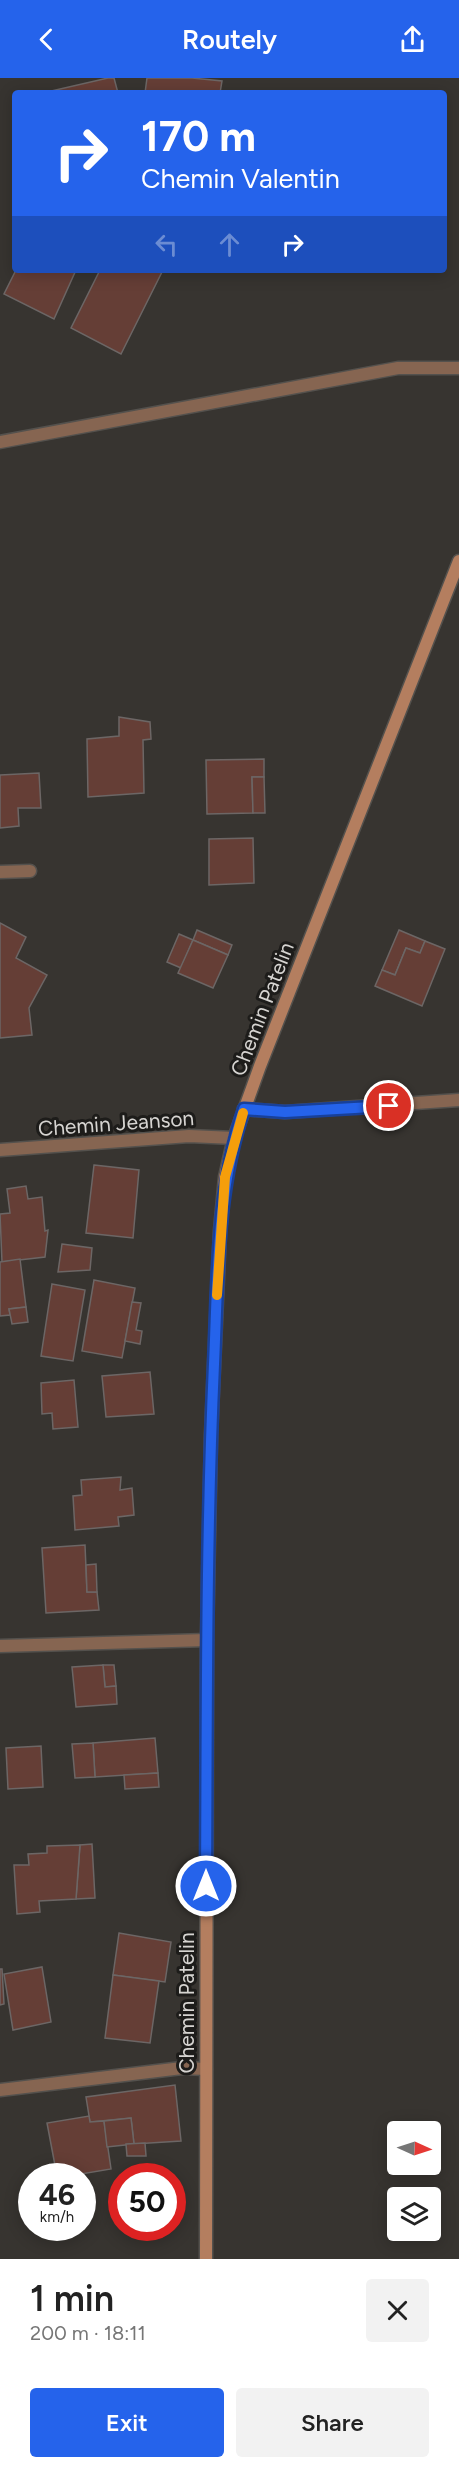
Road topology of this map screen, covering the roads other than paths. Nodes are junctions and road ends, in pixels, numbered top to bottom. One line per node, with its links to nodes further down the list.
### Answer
1 (459, 368): 2 (street)
2 (0, 442)
3 (459, 561): 7 (main road, Chemin Patelin)
4 (30, 871): 5 (street)
5 (0, 872)
6 (459, 1100): 7 (street)
7 (244, 1109): 8 (main road, Chemin Patelin)
8 (234, 1138): 9 (street, Chemin Jeanson); 10 (main road, Chemin Patelin)
9 (0, 1150)
10 (207, 1640): 11 (street); 12 (main road, Chemin Patelin)
11 (0, 1646)
12 (206, 2069): 13 (street); 14 (main road, Chemin Patelin)
13 (0, 2090)
14 (206, 2259)

